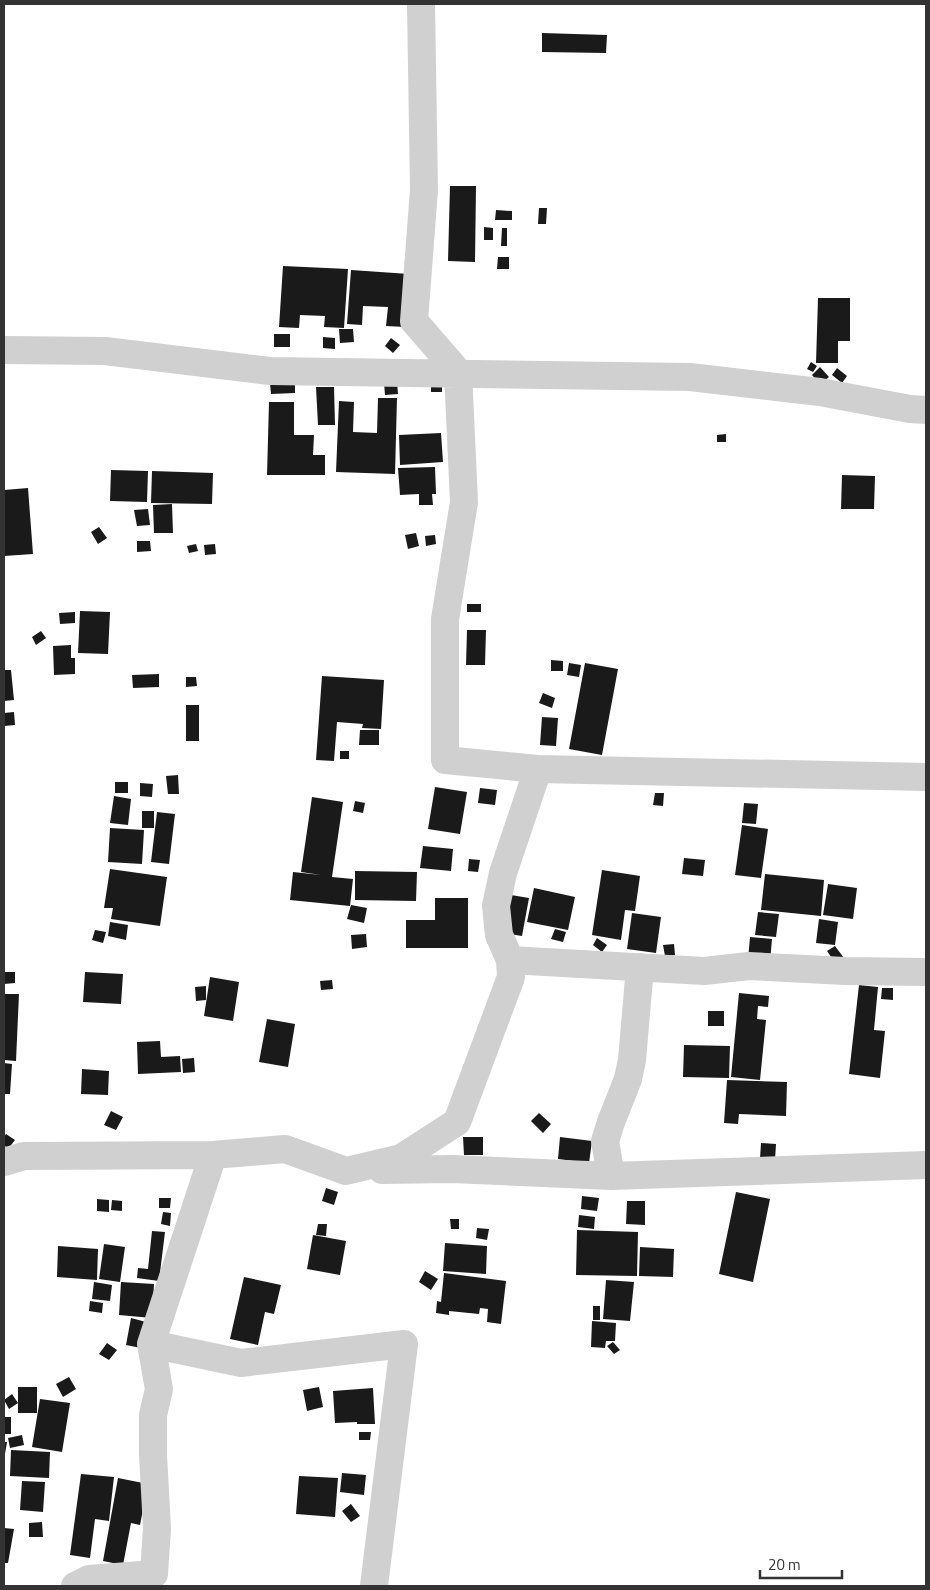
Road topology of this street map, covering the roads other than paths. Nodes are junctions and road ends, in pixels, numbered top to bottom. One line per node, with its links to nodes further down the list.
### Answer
1 (421, 4): 3 (street)
2 (4, 350): 3 (street)
3 (458, 372): 4 (street); 5 (street)
4 (926, 410)
5 (538, 769): 6 (street); 7 (street)
6 (926, 777)
7 (510, 960): 8 (street); 13 (street)
8 (640, 967): 9 (street); 14 (street)
9 (926, 972)
10 (213, 1155): 11 (street); 13 (street); 15 (street)
11 (4, 1162)
12 (926, 1165): 14 (street)
13 (346, 1171): 14 (street)
14 (612, 1176)
15 (151, 1344): 16 (street); 17 (street)
16 (75, 1586)
17 (374, 1586)

